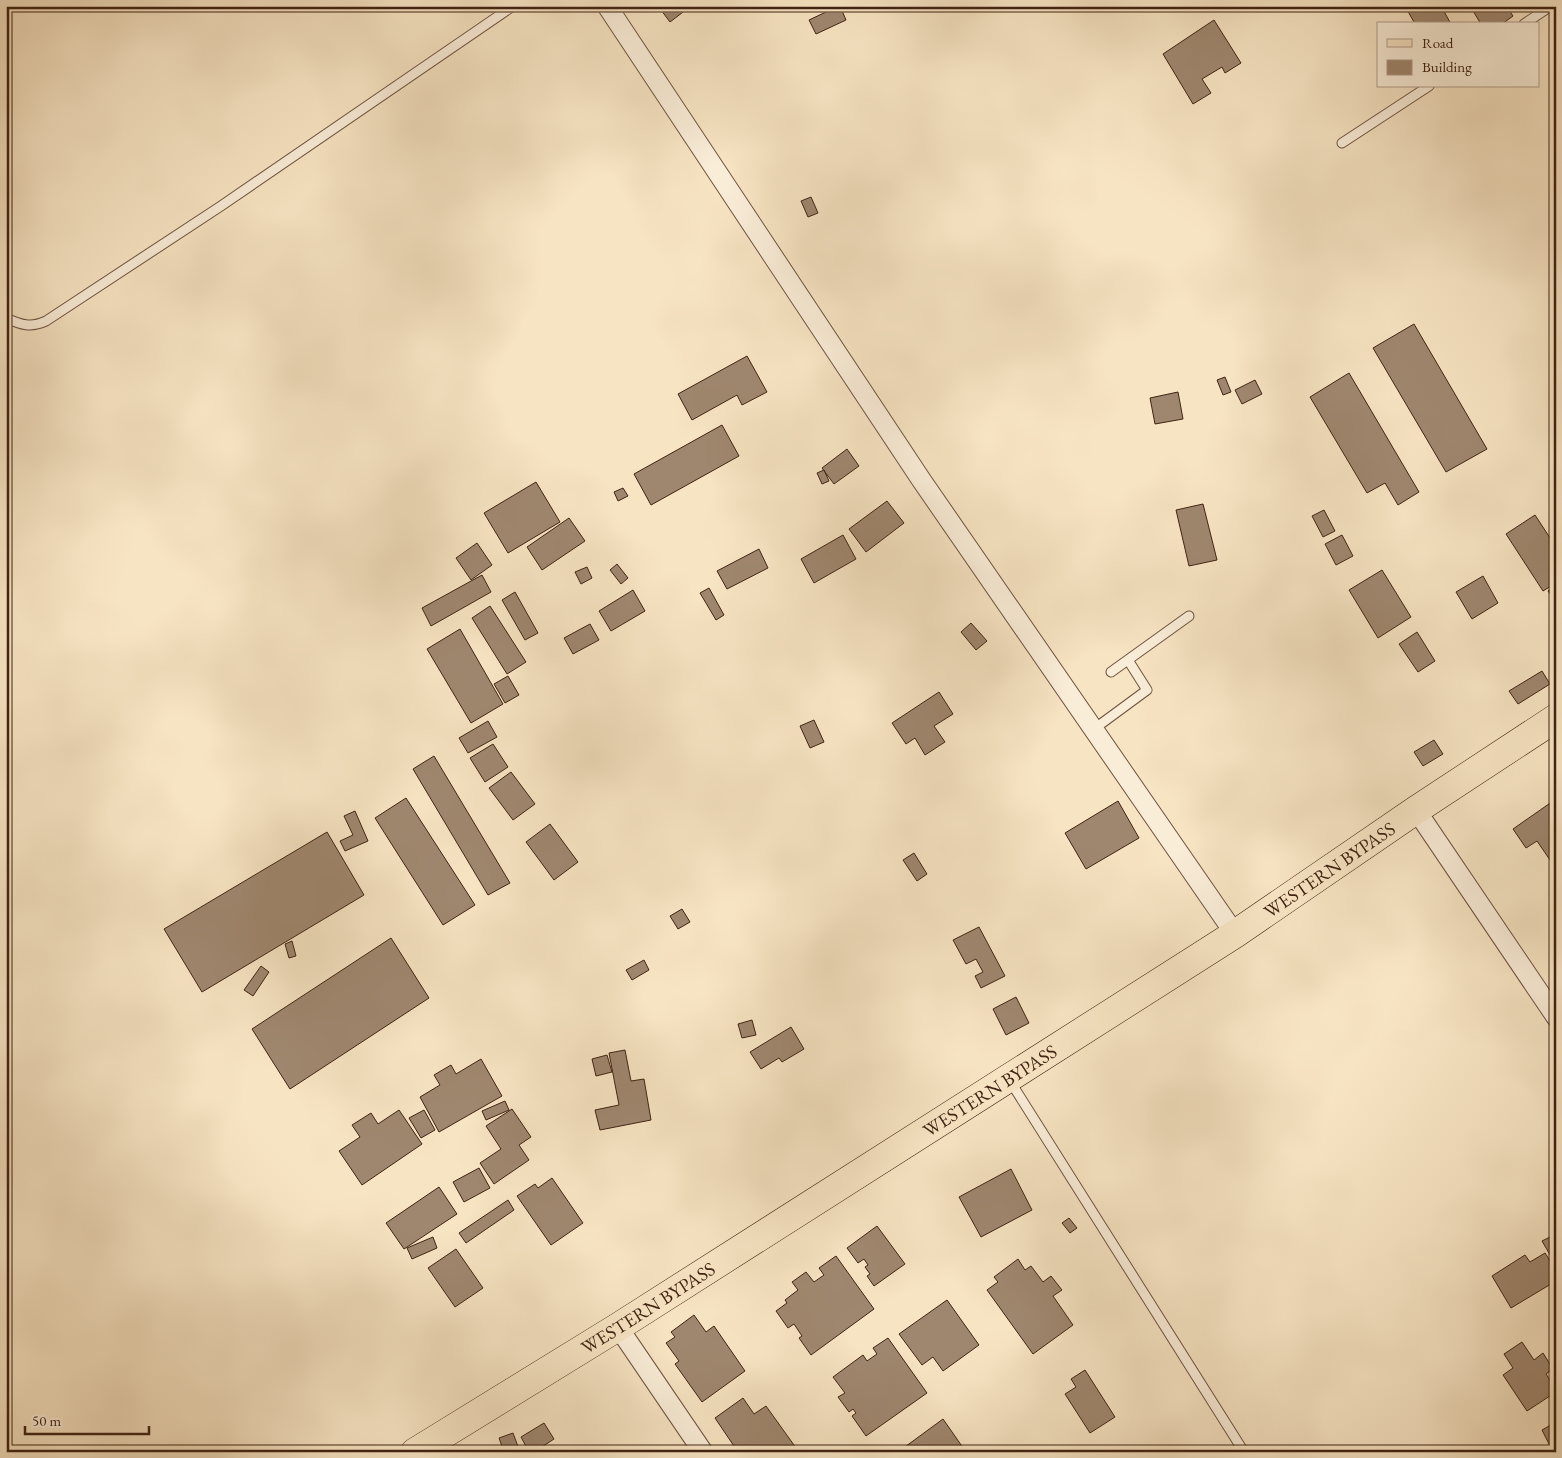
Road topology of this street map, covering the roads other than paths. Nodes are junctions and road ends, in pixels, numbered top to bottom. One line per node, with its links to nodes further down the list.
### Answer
1 (513, 6): 7 (lane)
2 (607, 6): 12 (street)
3 (1551, 6): 4 (lane)
4 (1527, 22)
5 (1426, 88): 6 (lane)
6 (1342, 143)
7 (6, 318)
8 (1189, 616): 9 (lane)
9 (1128, 660): 10 (lane); 12 (lane)
10 (1111, 672)
11 (1556, 718): 13 (main road, WESTERN BYPASS)
12 (1094, 730): 14 (street)
13 (1416, 810): 14 (main road, WESTERN BYPASS); 15 (street)
14 (1235, 934): 16 (main road, WESTERN BYPASS)
15 (1556, 1017)
16 (1009, 1078): 17 (main road, WESTERN BYPASS); 20 (lane)
17 (618, 1327): 18 (main road, WESTERN BYPASS); 19 (street)
18 (415, 1452)
19 (703, 1452)
20 (1244, 1452)

